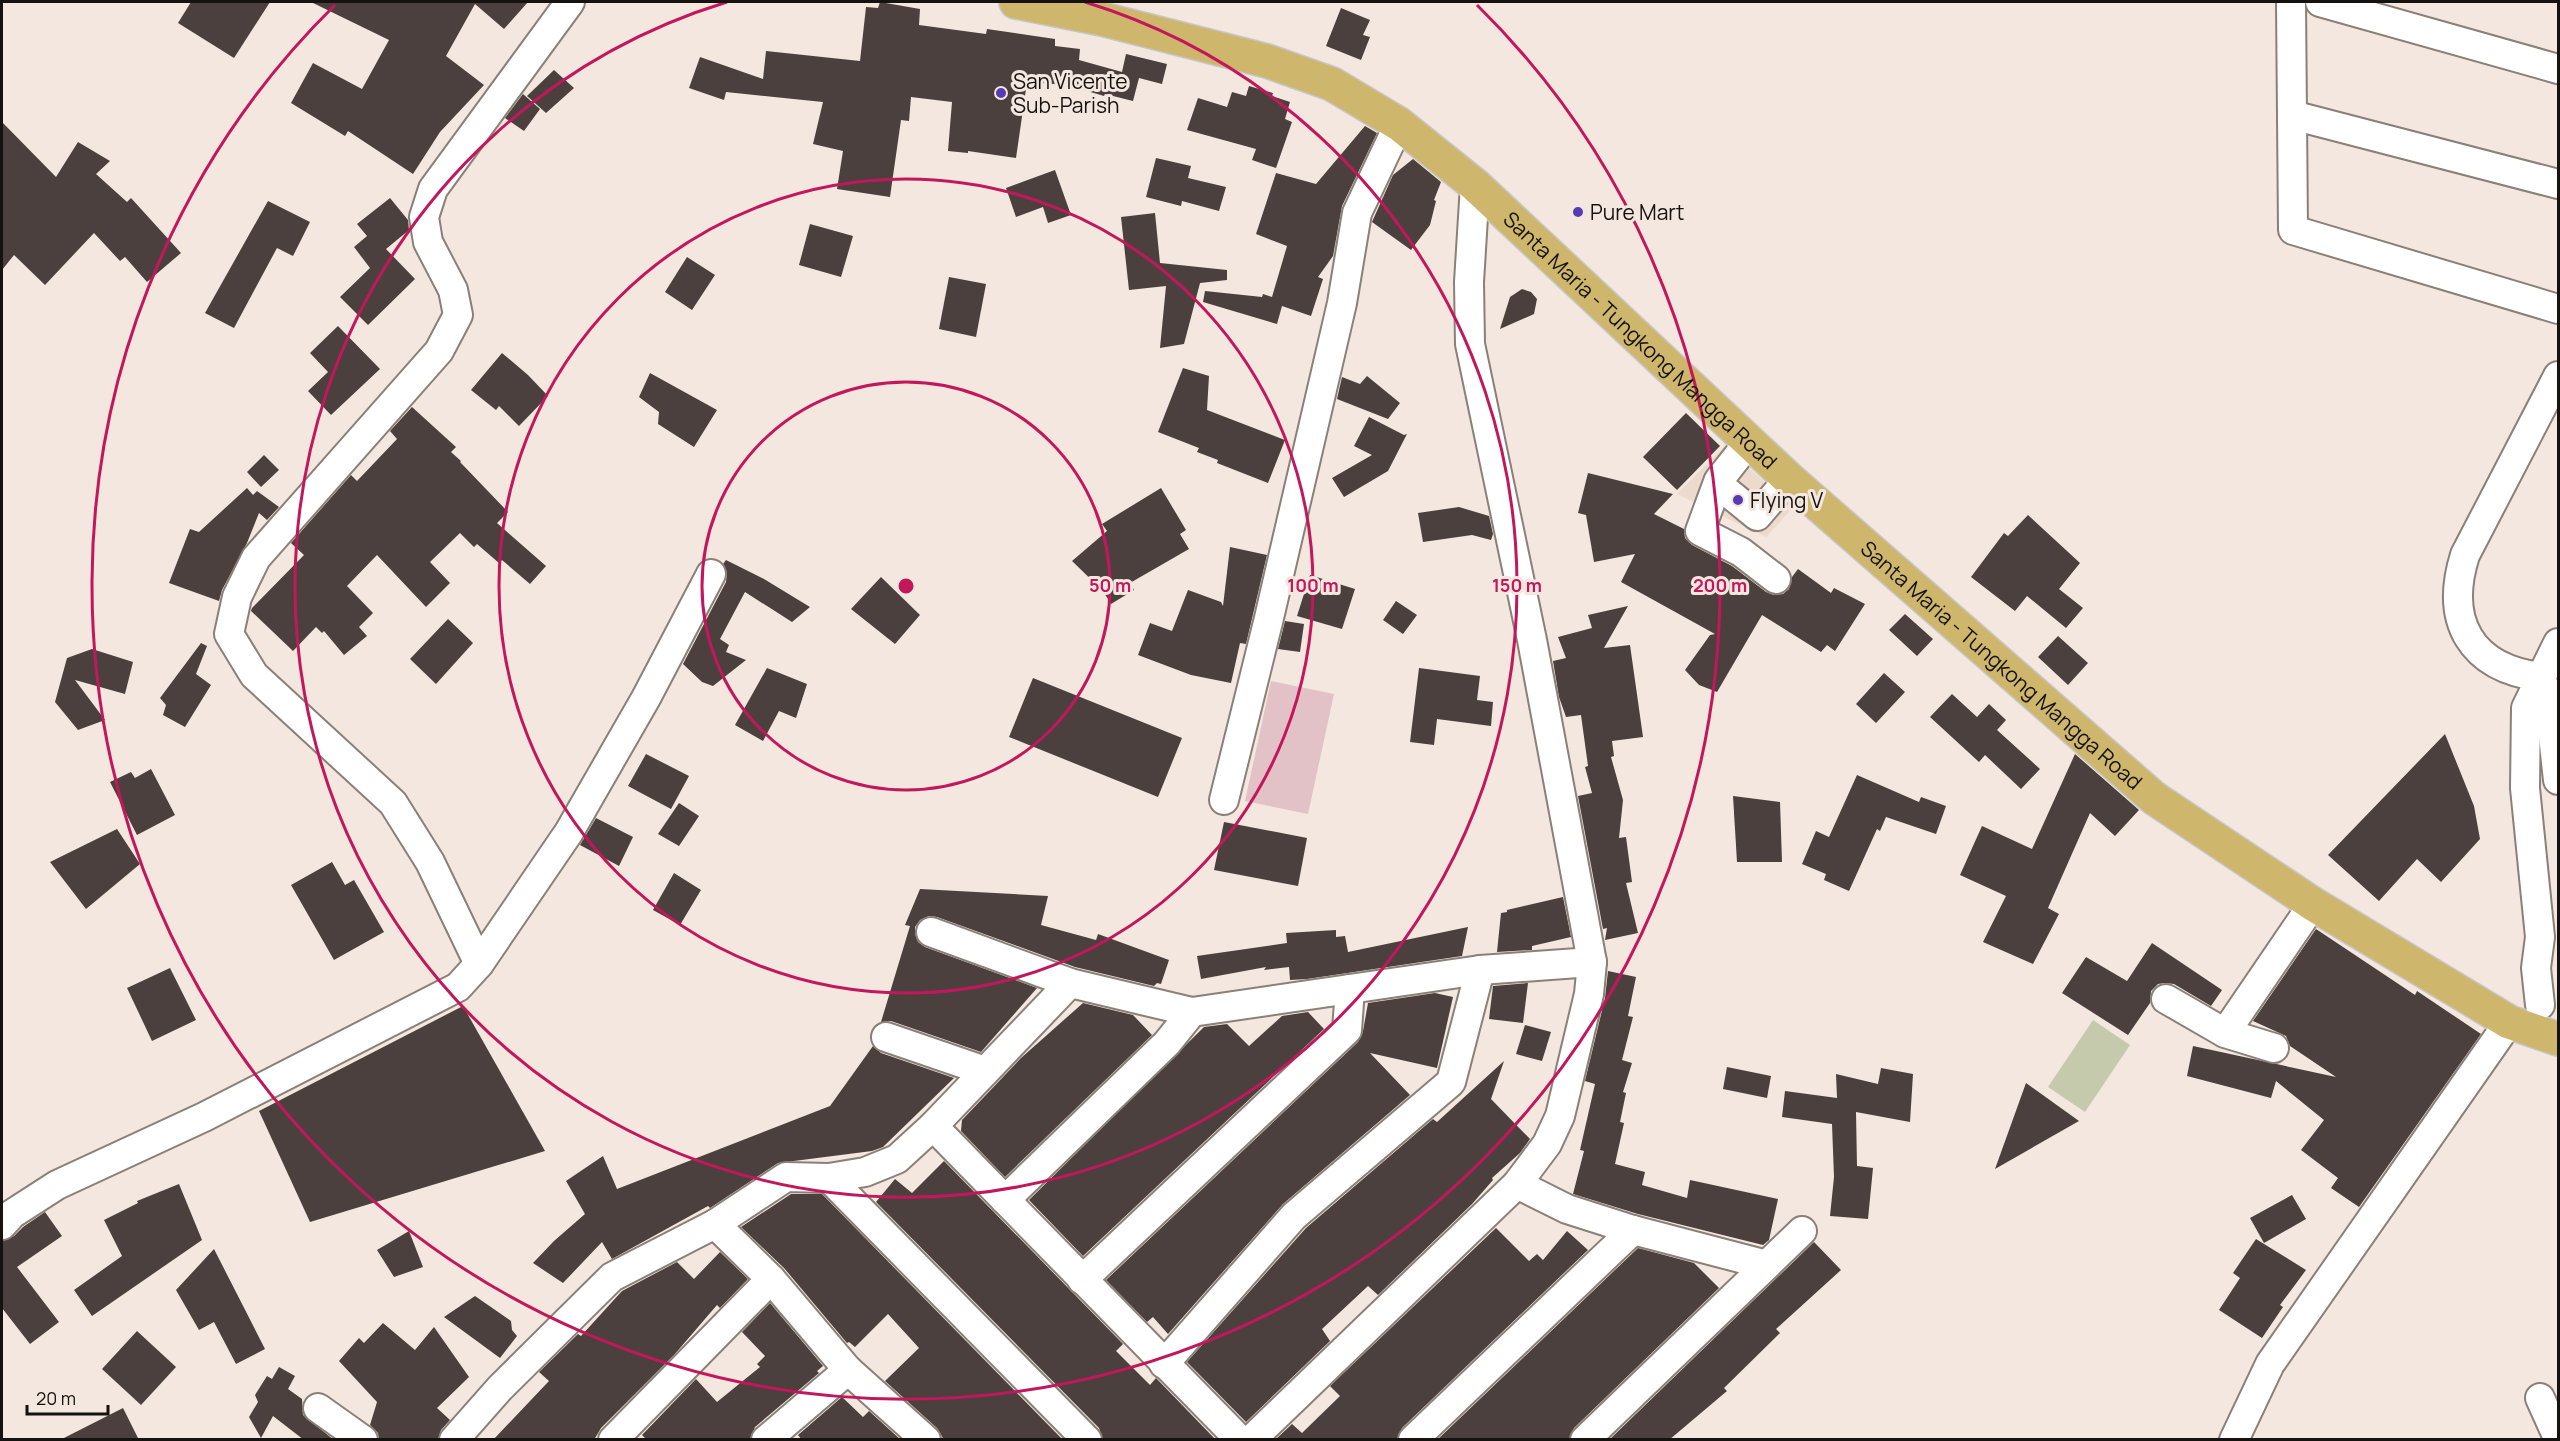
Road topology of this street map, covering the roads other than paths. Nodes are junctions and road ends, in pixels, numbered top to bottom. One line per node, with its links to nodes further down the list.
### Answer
1 (570, 2): 26 (street)
2 (1016, 2): 5 (main road, Santa Maria - Tungkong Mangga Road)
3 (2291, 2): 7 (street)
4 (2320, 2): 6 (street)
5 (1107, 10): 8 (main road, Santa Maria - Tungkong Mangga Road)
6 (2559, 69)
7 (2292, 115): 9 (street); 11 (street)
8 (1399, 124): 10 (main road, Santa Maria - Tungkong Mangga Road); 22 (street)
9 (2559, 184)
10 (1475, 185): 13 (main road, Santa Maria - Tungkong Mangga Road); 25 (street)
11 (2559, 309)
12 (2559, 376): 20 (street)
13 (1749, 442): 14 (main road, Santa Maria - Tungkong Mangga Road); 15 (street)
14 (1789, 479): 16 (street); 23 (main road, Santa Maria - Tungkong Mangga Road)
15 (1718, 482): 16 (street); 17 (street)
16 (1759, 515): 17 (street)
17 (1741, 552): 19 (street)
18 (711, 574): 26 (street)
19 (1776, 579)
20 (2553, 657): 21 (street); 32 (street)
21 (2559, 780)
22 (1224, 800)
23 (2313, 904): 32 (main road, Santa Maria - Tungkong Mangga Road); 33 (street)
24 (932, 932): 28 (street)
25 (1593, 962): 27 (street); 39 (street)
26 (479, 964): 42 (street)
27 (1480, 970): 29 (street); 48 (street)
28 (1070, 983): 31 (street); 36 (street)
29 (1350, 989): 31 (street); 47 (street)
30 (2166, 999): 33 (street)
31 (1192, 1012): 40 (street)
32 (2539, 1017): 63 (street)
33 (2225, 1033): 35 (street)
34 (886, 1037): 36 (street)
35 (2274, 1048)
36 (985, 1071): 37 (street)
37 (933, 1126): 38 (street); 40 (street)
38 (829, 1178): 41 (street); 58 (street)
39 (1517, 1184): 43 (street); 60 (street)
40 (1005, 1200): 47 (street)
41 (715, 1224): 46 (street); 55 (street)
42 (2, 1225)
43 (1633, 1230): 45 (street); 61 (street)
44 (1802, 1231): 45 (street)
45 (1767, 1264): 62 (street)
46 (771, 1280): 49 (street); 56 (street)
47 (1082, 1280): 48 (street)
48 (1164, 1364): 59 (street)
49 (848, 1370): 52 (street); 57 (street)
50 (2541, 1398): 53 (street)
51 (318, 1408): 54 (street)
52 (916, 1436)
53 (2559, 1438)
54 (363, 1440)
55 (454, 1440)
56 (613, 1440)
57 (766, 1440)
58 (1087, 1440)
59 (1240, 1440)
60 (1251, 1440)
61 (1413, 1440)
62 (1585, 1440)
63 (2234, 1440)

